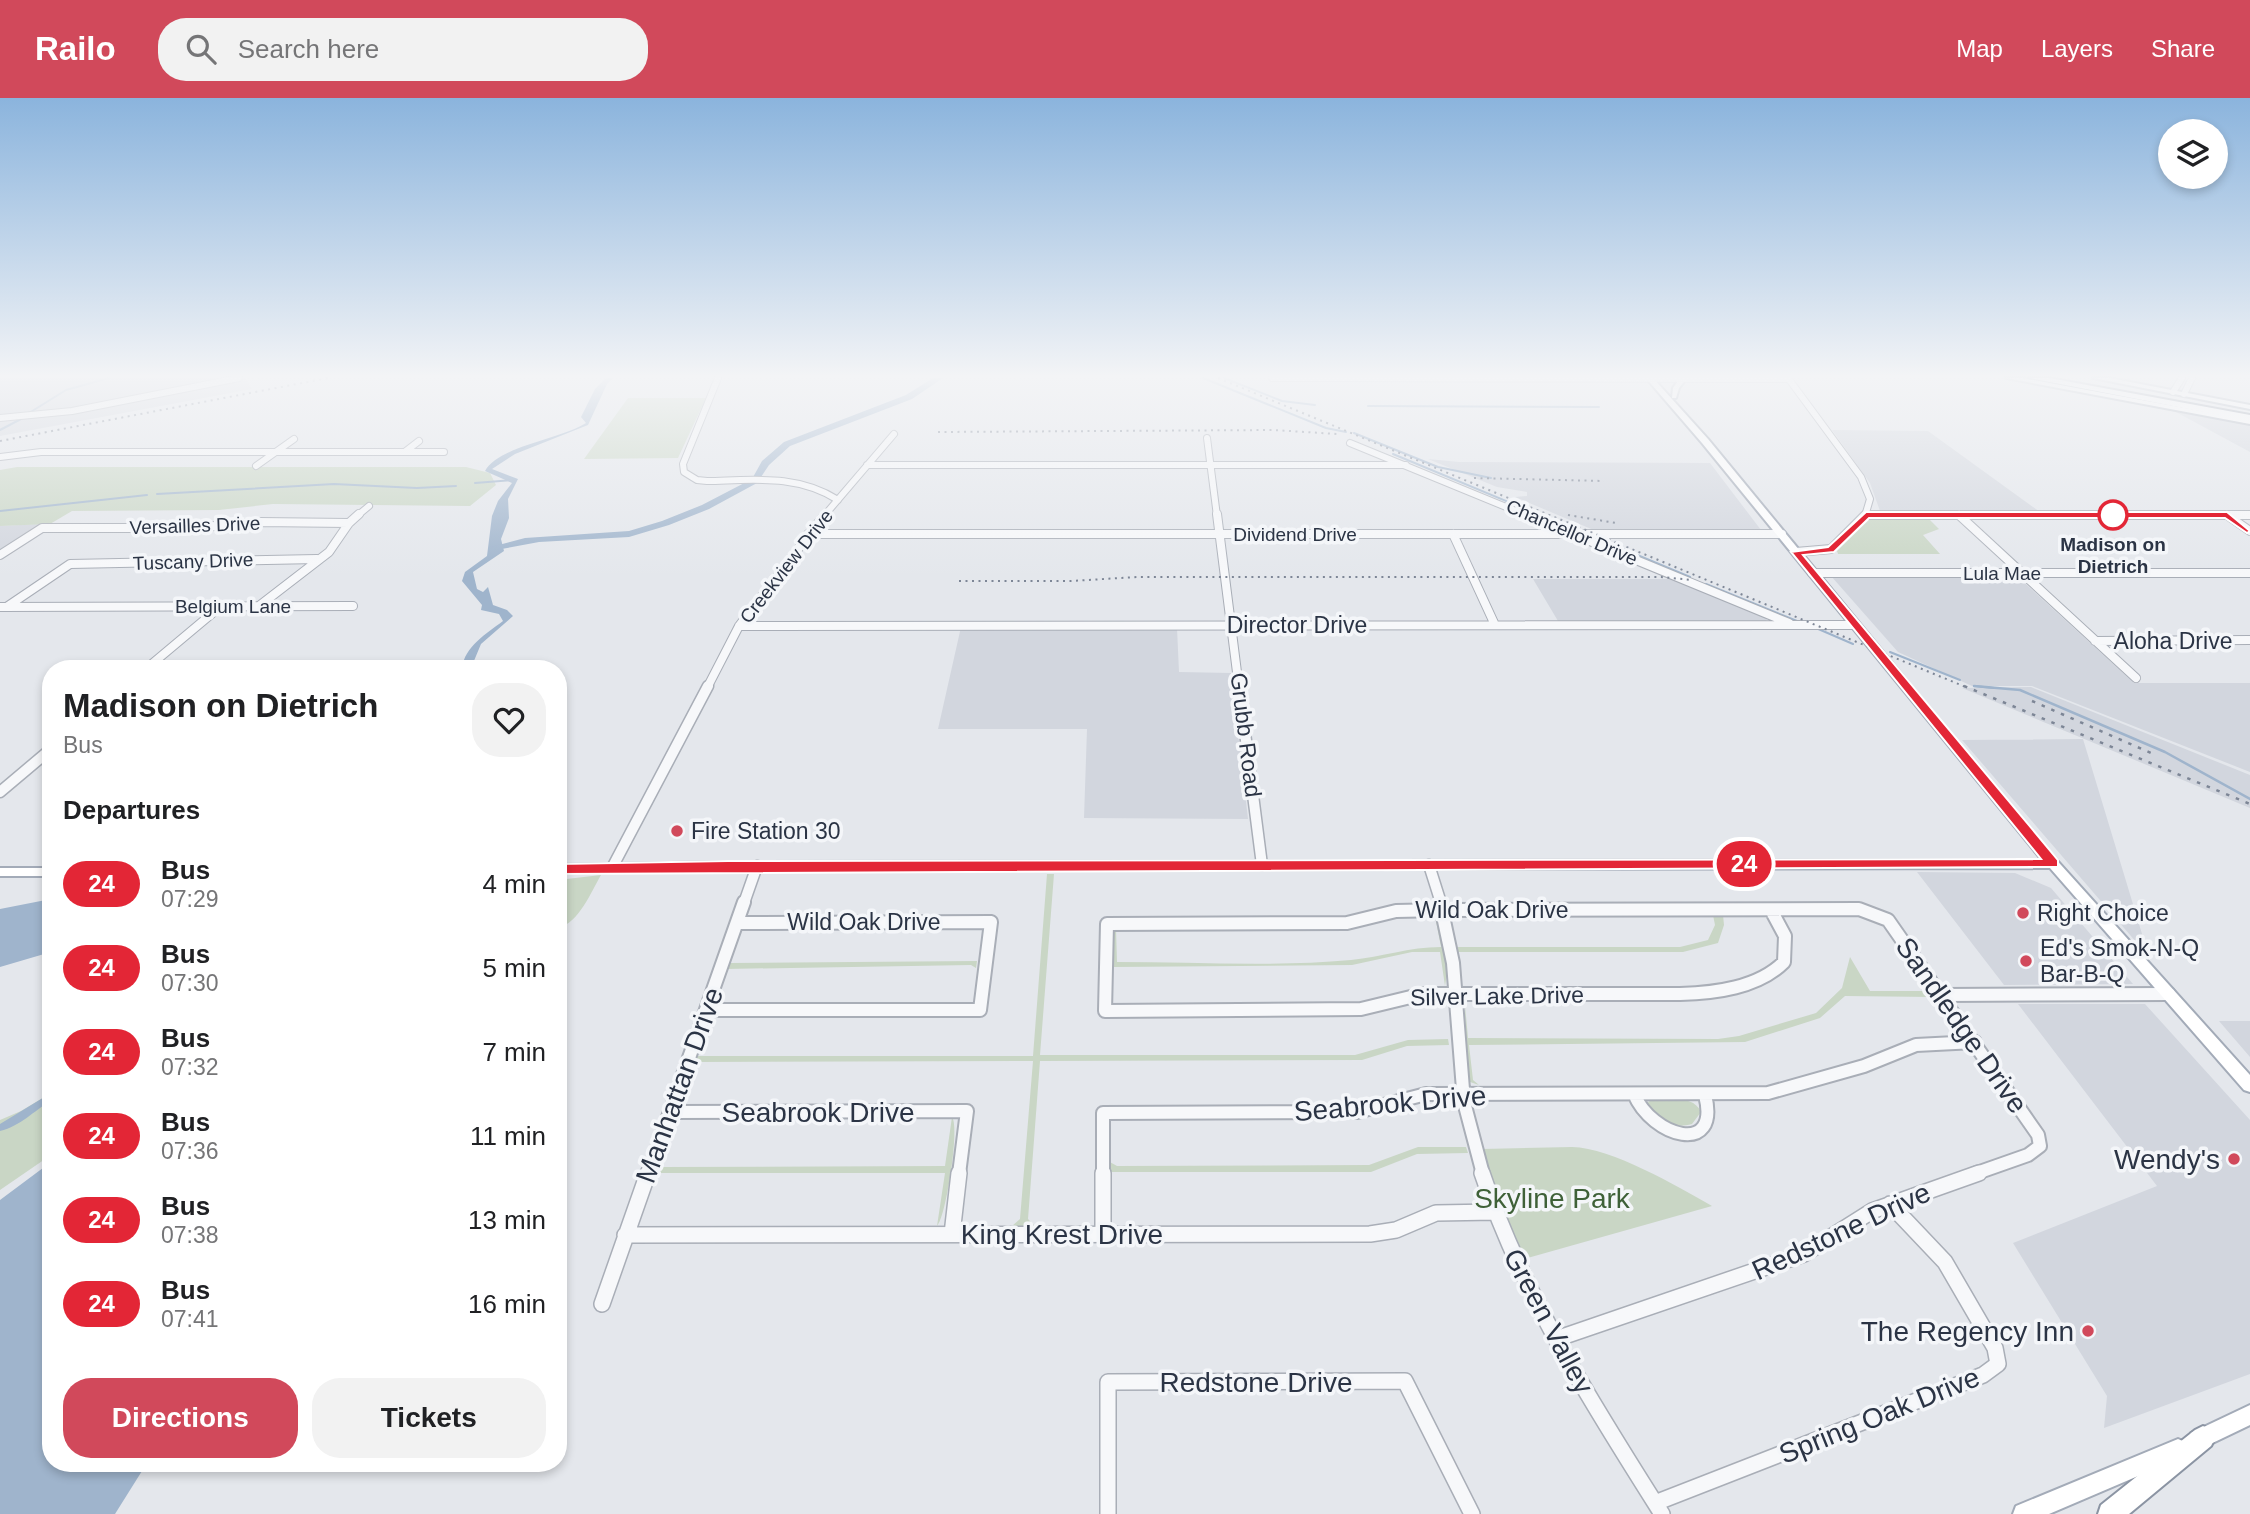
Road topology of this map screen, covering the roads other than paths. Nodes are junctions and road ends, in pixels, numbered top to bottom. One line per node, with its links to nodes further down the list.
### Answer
1 (287, 444): 9 (street)
2 (415, 444): 10 (street)
3 (691, 444): 17 (street, Creekview Drive)
4 (884, 444): 13 (street)
5 (1208, 444): 14 (street, Grubb Road)
6 (1353, 444): 15 (street, Chancellor Drive)
7 (1708, 444): 29 (main road)
8 (1835, 444): 19 (street)
9 (276, 452): 10 (street); 12 (street); 16 (street)
10 (406, 452): 11 (street)
11 (444, 452)
12 (0, 457)
13 (867, 465): 14 (street); 17 (street)
14 (1211, 465): 15 (street); 26 (street, Grubb Road)
15 (1406, 465): 28 (street, Chancellor Drive)
16 (256, 466)
17 (838, 500): 25 (street, Creekview Drive)
18 (369, 506): 23 (street)
19 (1866, 515): 20 (street); 30 (street)
20 (1959, 515): 21 (street); 35 (street)
21 (2227, 515): 22 (street); 24 (street)
22 (2250, 515)
23 (348, 523): 31 (street, Versailles Drive); 32 (street)
24 (2250, 531)
25 (808, 534): 26 (street, Dividend Drive); 44 (street, Creekview Drive)
26 (1220, 534): 27 (street, Dividend Drive); 40 (street, Grubb Road)
27 (1453, 534): 28 (street, Dividend Drive); 41 (street)
28 (1579, 534): 29 (street, Dividend Drive); 42 (street, Chancellor Drive)
29 (1782, 534): 30 (main road)
30 (1796, 552): 34 (main road)
31 (0, 555)
32 (317, 559): 37 (street); 39 (street, Tuscany Drive)
33 (2250, 572): 35 (street, Lula Mae)
34 (1812, 573): 35 (street, Lula Mae); 43 (main road)
35 (2023, 573): 46 (street)
36 (221, 606): 37 (street, Belgium Lane); 39 (street, Belgium Lane); 47 (street)
37 (259, 606): 38 (street, Belgium Lane)
38 (353, 606)
39 (4, 607)
40 (1232, 625): 41 (street, Director Drive); 44 (street, Director Drive); 52 (street, Grubb Road)
41 (1495, 625): 42 (street, Director Drive)
42 (1793, 625): 43 (street, Director Drive)
43 (1855, 625): 51 (main road)
44 (739, 626): 54 (street, Creekview Drive)
45 (2250, 640): 46 (street, Aloha Drive)
46 (2095, 641): 48 (street)
47 (157, 660)
48 (2136, 678)
49 (42, 757): 50 (street)
50 (0, 792)
51 (2053, 864): 53 (main road); 63 (main road)
52 (1262, 865): 53 (main road); 55 (main road)
53 (1429, 865): 59 (street, Green Valley)
54 (613, 866): 55 (main road); 56 (main road)
55 (757, 866): 62 (street, Manhattan Drive)
56 (567, 869)
57 (0, 872): 58 (main road)
58 (42, 872)
59 (1443, 910): 60 (street, Wild Oak Drive); 64 (street, Green Valley); 67 (street, Wild Oak Drive)
60 (1771, 910): 61 (street, Wild Oak Drive); 64 (street, Silver Lake Drive)
61 (1877, 914): 65 (street, Sandledge Drive)
62 (737, 923): 66 (street, Manhattan Drive); 66 (street, Wild Oak Drive)
63 (2168, 994): 65 (street); 69 (main road)
64 (1456, 995): 67 (street, Silver Lake Drive); 70 (street, Green Valley)
65 (1942, 995): 68 (street, Sandledge Drive)
66 (707, 1010): 73 (street, Manhattan Drive)
67 (1105, 1010)
68 (1975, 1042): 72 (street, Seabrook Drive); 74 (street, Sandledge Drive)
69 (2250, 1086)
70 (1464, 1094): 71 (street, Seabrook Drive); 76 (street, Green Valley); 78 (street, Seabrook Drive)
71 (1634, 1094): 72 (street, Seabrook Drive); 72 (street)
72 (1704, 1095)
73 (670, 1112): 77 (street, Seabrook Drive); 79 (street, Manhattan Drive)
74 (2040, 1141): 75 (street, Redstone Drive)
75 (1891, 1204): 81 (street, Redstone Drive); 84 (street, Spring Oak Drive)
76 (1495, 1212): 78 (street, King Krest Drive); 81 (street, Green Valley)
77 (952, 1234): 78 (street, King Krest Drive); 79 (street, King Krest Drive)
78 (1103, 1234)
79 (625, 1235): 80 (street, Manhattan Drive)
80 (601, 1304)
81 (1556, 1339): 84 (street, Green Valley)
82 (2250, 1415): 83 (main road)
83 (2203, 1438): 87 (main road); 88 (highway)
84 (1659, 1508)
85 (1108, 1514): 86 (street, Redstone Drive)
86 (1472, 1514)
87 (2024, 1514)
88 (2110, 1514)

